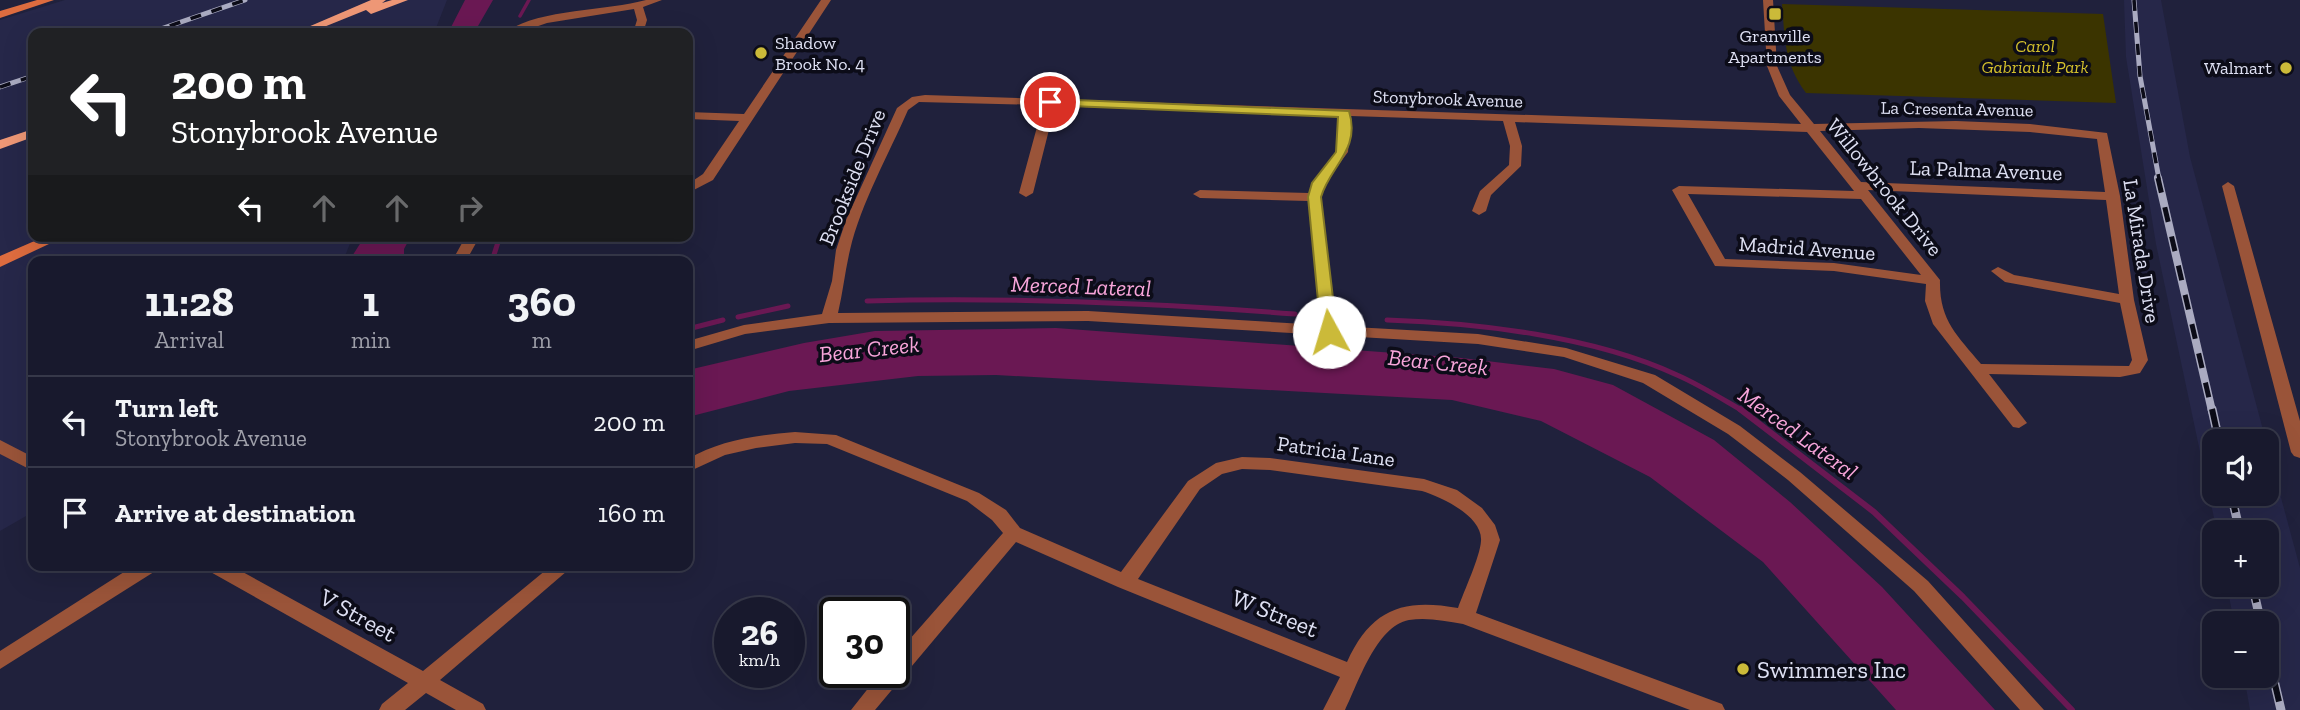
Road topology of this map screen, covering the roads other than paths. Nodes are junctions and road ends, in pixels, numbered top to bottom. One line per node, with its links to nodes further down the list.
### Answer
1 (49, 0): 8 (street)
2 (381, 0): 9 (main road)
3 (403, 0): 9 (main road)
4 (657, 0): 7 (street)
5 (826, 0): 17 (street)
6 (1768, 0): 19 (street, Willowbrook Drive)
7 (637, 6): 11 (street); 12 (street)
8 (0, 15)
9 (324, 24): 10 (main road)
10 (313, 28)
11 (525, 28)
12 (640, 28)
13 (916, 99): 14 (street, Stonybrook Avenue); 37 (street, Brookside Drive)
14 (1050, 102): 15 (street, Stonybrook Avenue); 26 (street)
15 (1345, 113): 18 (street, Stonybrook Avenue); 29 (street)
16 (693, 115): 17 (street)
17 (748, 118): 24 (street)
18 (1508, 118): 19 (street, Stonybrook Avenue); 30 (street)
19 (1810, 128): 21 (street, La Cresenta Avenue); 25 (street, Willowbrook Drive)
20 (28, 135): 22 (main road)
21 (2103, 136): 28 (street, La Mirada Drive)
22 (0, 145)
23 (2228, 186): 43 (street)
24 (693, 187)
25 (1861, 191): 28 (street, La Palma Avenue); 33 (street, La Palma Avenue); 35 (street, Willowbrook Drive)
26 (1026, 193)
27 (1200, 194): 29 (street)
28 (2113, 195): 36 (street, La Mirada Drive)
29 (1314, 197): 38 (street)
30 (1479, 211)
31 (45, 242): 32 (street)
32 (0, 262)
33 (1720, 263): 35 (street, Madrid Avenue)
34 (1998, 271): 36 (street)
35 (1933, 280): 40 (street, Willowbrook Drive)
36 (2127, 300): 40 (street, La Mirada Drive)
37 (830, 318): 38 (street); 39 (street)
38 (1329, 332): 62 (street)
39 (693, 345)
40 (1976, 369): 41 (street, Willowbrook Drive)
41 (2019, 423)
42 (0, 446): 44 (street)
43 (2300, 452)
44 (28, 462)
45 (693, 463): 46 (street, W Street)
46 (1013, 533): 50 (street, W Street); 52 (street)
47 (141, 571): 53 (street)
48 (225, 571): 55 (street, V Street)
49 (558, 571): 55 (street)
50 (1125, 582): 51 (street, Patricia Lane); 54 (street, W Street)
51 (1465, 617): 54 (street); 61 (street)
52 (910, 653)
53 (0, 661)
54 (1353, 673): 60 (street)
55 (425, 682): 57 (street); 58 (street, V Street)
56 (881, 688): 59 (street)
57 (390, 710)
58 (475, 710)
59 (862, 710)
60 (1334, 710)
61 (1714, 710)
62 (2033, 710)

